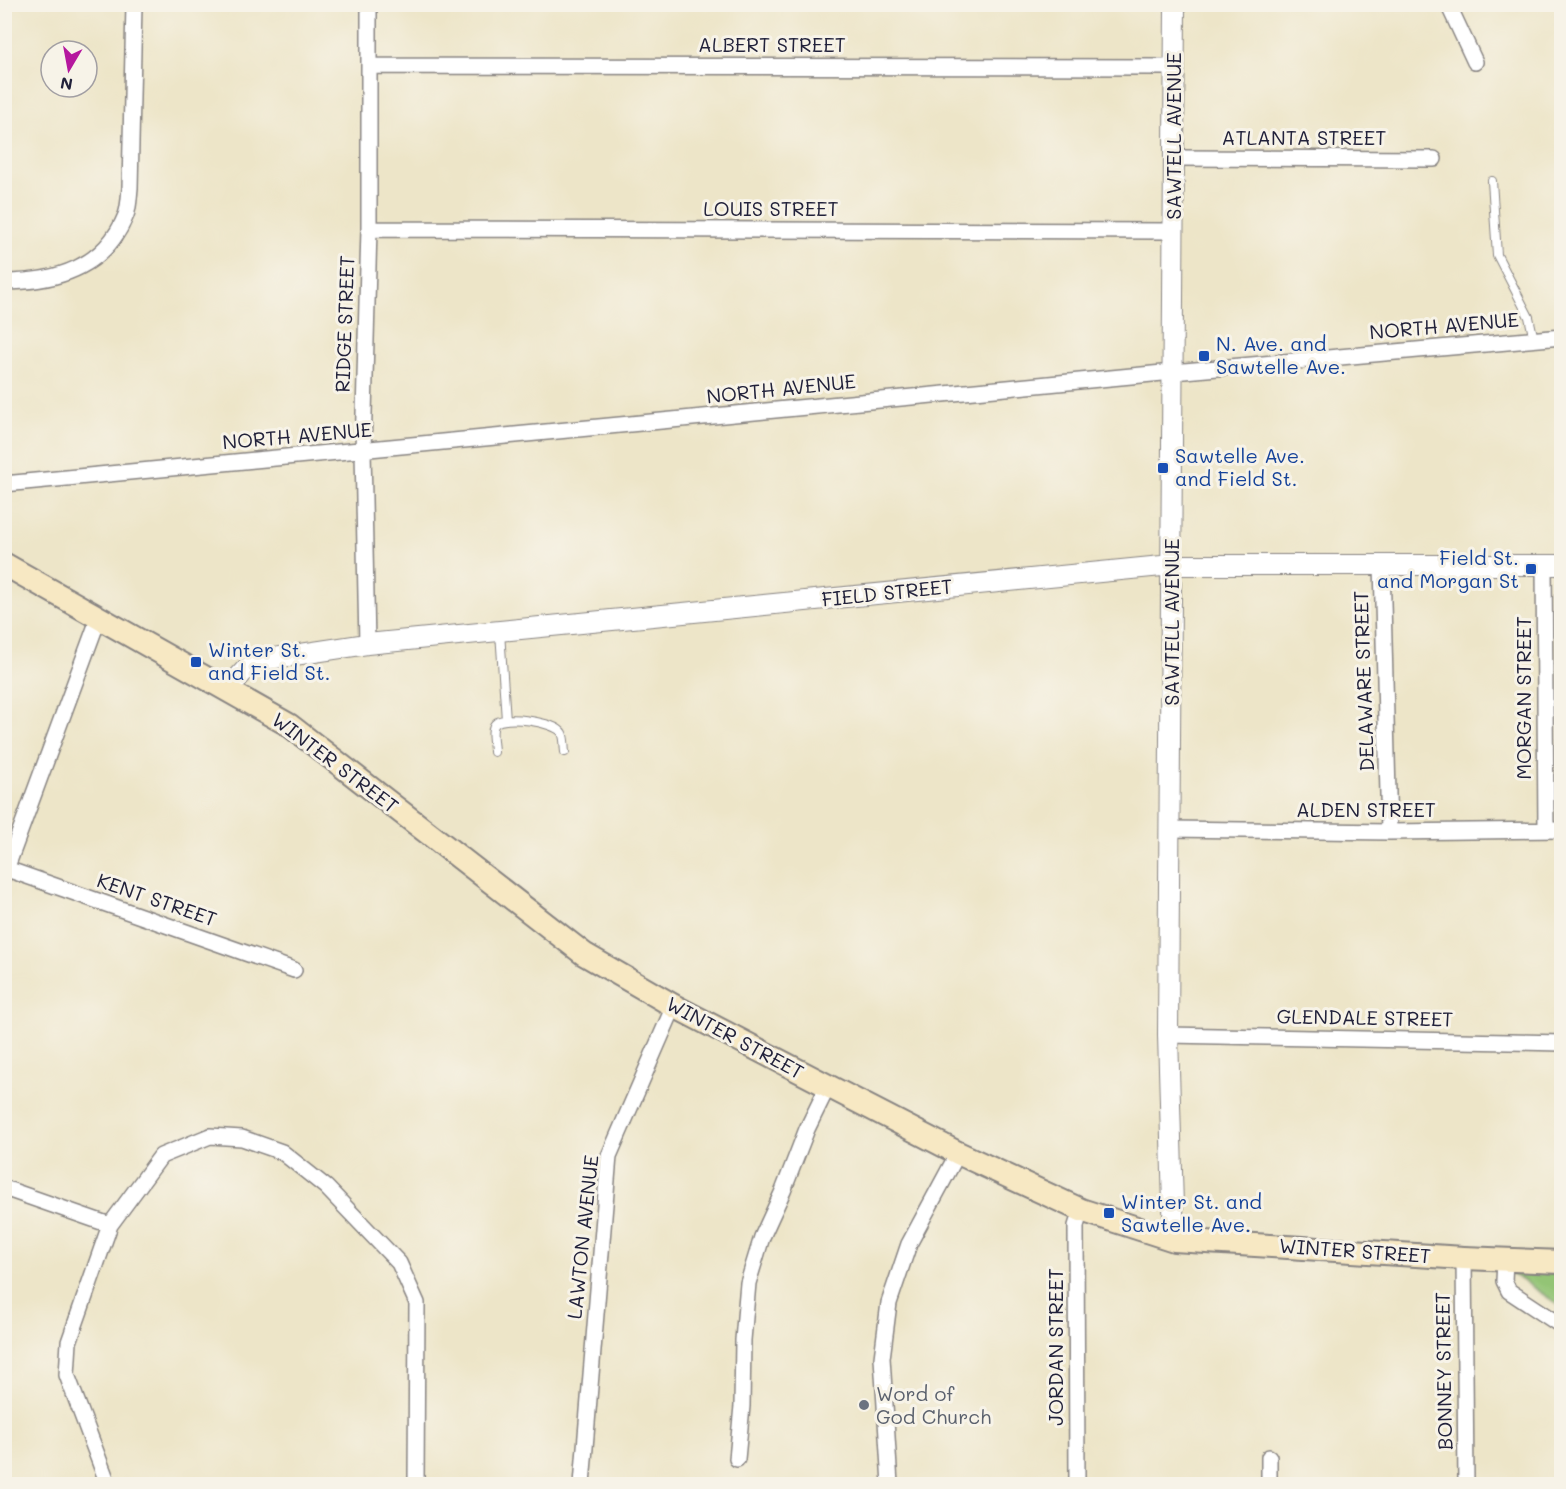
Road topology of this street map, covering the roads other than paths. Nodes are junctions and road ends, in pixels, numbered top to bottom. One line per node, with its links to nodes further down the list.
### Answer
1 (134, 4): 13 (street)
2 (369, 4): 6 (street, RIDGE STREET)
3 (1174, 4): 7 (street, SAWTELL AVENUE)
4 (1448, 4): 5 (street)
5 (1474, 62)
6 (369, 66): 7 (street, ALBERT STREET); 11 (street, RIDGE STREET)
7 (1174, 67): 8 (street, SAWTELL AVENUE)
8 (1174, 158): 9 (street, ATLANTA STREET); 12 (street, SAWTELL AVENUE)
9 (1434, 159)
10 (1492, 181): 15 (lane)
11 (369, 229): 12 (street, LOUIS STREET); 17 (street, RIDGE STREET)
12 (1174, 231): 16 (street, SAWTELL AVENUE)
13 (4, 282)
14 (1562, 337): 15 (street, NORTH AVENUE)
15 (1534, 340): 16 (street, NORTH AVENUE)
16 (1173, 372): 17 (street, NORTH AVENUE); 21 (street, SAWTELL AVENUE)
17 (363, 451): 18 (street, NORTH AVENUE); 25 (street, RIDGE STREET)
18 (4, 484)
19 (4, 564): 23 (main road, WINTER STREET)
20 (1382, 564): 21 (street, FIELD STREET); 22 (street, FIELD STREET); 32 (street, DELAWARE STREET)
21 (1172, 565): 24 (street, FIELD STREET); 30 (street, SAWTELL AVENUE)
22 (1553, 565): 31 (street, MORGAN STREET)
23 (99, 617): 26 (main road, WINTER STREET); 33 (street)
24 (500, 631): 25 (street, FIELD STREET); 27 (lane)
25 (367, 644): 26 (street, FIELD STREET)
26 (227, 690): 35 (main road, WINTER STREET)
27 (506, 720): 28 (lane); 29 (lane)
28 (494, 752)
29 (565, 752)
30 (1170, 829): 32 (street, ALDEN STREET); 36 (street, SAWTELL AVENUE)
31 (1554, 830): 32 (street, ALDEN STREET)
32 (1389, 832)
33 (6, 872): 34 (street, KENT STREET)
34 (294, 970)
35 (674, 1006): 38 (main road, WINTER STREET); 52 (street, LAWTON AVENUE)
36 (1168, 1035): 37 (street, GLENDALE STREET); 43 (street, SAWTELL AVENUE)
37 (1562, 1043)
38 (828, 1086): 39 (main road, WINTER STREET); 49 (street)
39 (958, 1153): 41 (main road, WINTER STREET); 53 (street)
40 (4, 1188): 42 (street)
41 (1081, 1210): 43 (main road, WINTER STREET); 54 (street, JORDAN STREET)
42 (110, 1224): 50 (street); 51 (street)
43 (1174, 1240): 44 (main road, WINTER STREET)
44 (1464, 1258): 45 (main road, WINTER STREET); 56 (street, BONNEY STREET)
45 (1504, 1260): 46 (main road, WINTER STREET); 47 (street)
46 (1562, 1262)
47 (1562, 1326)
48 (1269, 1457): 55 (street)
49 (737, 1459)
50 (108, 1485)
51 (416, 1485)
52 (582, 1485)
53 (890, 1485)
54 (1077, 1485)
55 (1269, 1485)
56 (1466, 1485)

